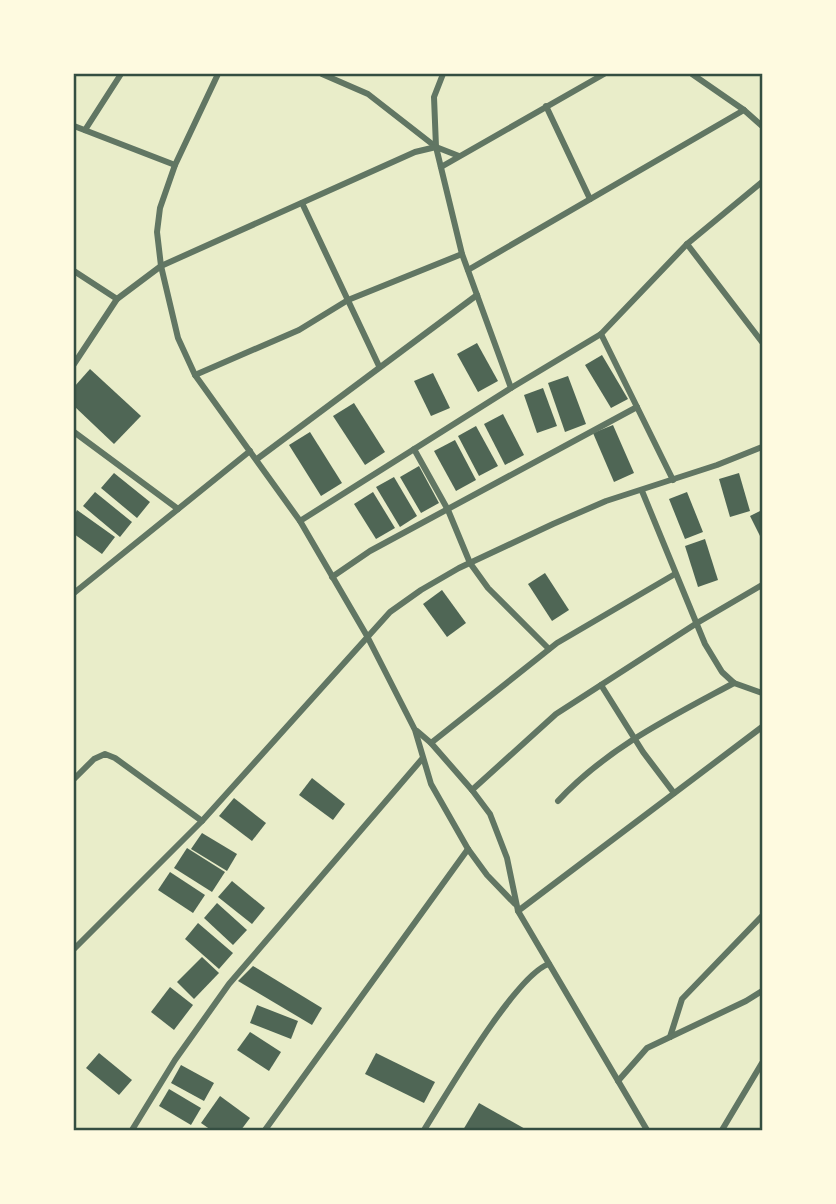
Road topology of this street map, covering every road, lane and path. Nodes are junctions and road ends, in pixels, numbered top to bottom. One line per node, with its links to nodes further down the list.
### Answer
1 (121, 74): 11 (street)
2 (218, 74): 14 (street)
3 (322, 74): 12 (street)
4 (443, 74): 12 (street)
5 (604, 74): 7 (street)
6 (692, 74): 8 (street)
7 (546, 106): 13 (street); 17 (street)
8 (744, 110): 10 (street); 17 (street)
9 (74, 126): 11 (street)
10 (762, 126)
11 (85, 131): 14 (street)
12 (436, 147): 13 (street); 15 (street); 18 (street)
13 (459, 156): 15 (street)
14 (175, 165): 21 (street)
15 (441, 167): 20 (street)
16 (762, 182): 19 (street)
17 (590, 199): 22 (street)
18 (302, 203): 21 (street); 26 (street)
19 (687, 244): 27 (street); 28 (street)
20 (462, 254): 22 (street); 26 (street)
21 (161, 266): 25 (street); 31 (street)
22 (468, 270): 24 (street)
23 (74, 271): 25 (street)
24 (477, 295): 30 (street); 32 (street)
25 (117, 299): 29 (street)
26 (348, 300): 30 (street); 31 (street)
27 (601, 334): 32 (street); 33 (street)
28 (762, 342)
29 (74, 364)
30 (380, 366): 38 (street)
31 (195, 375): 37 (street)
32 (511, 388): 36 (street)
33 (637, 407): 39 (street); 42 (street)
34 (74, 432): 41 (street)
35 (762, 447): 39 (street)
36 (414, 449): 42 (street); 43 (street)
37 (250, 451): 38 (street); 41 (street)
38 (257, 459): 43 (street)
39 (673, 480): 40 (street)
40 (642, 491): 44 (street); 45 (street)
41 (178, 509): 48 (street)
42 (448, 510): 44 (street); 46 (street)
43 (300, 521): 46 (street)
44 (470, 563): 50 (street); 51 (street)
45 (675, 573): 49 (street); 51 (street)
46 (332, 577): 50 (street)
47 (762, 585): 49 (street)
48 (74, 593)
49 (697, 623): 52 (street); 53 (street)
50 (368, 636): 56 (street); 64 (street)
51 (549, 649): 58 (street)
52 (734, 683): 54 (street); 57 (street)
53 (601, 685): 57 (street); 61 (street)
54 (762, 693)
55 (762, 726): 62 (street)
56 (415, 730): 58 (street); 59 (street)
57 (636, 737): 62 (street); 63 (street)
58 (431, 743): 61 (street)
59 (422, 759): 65 (street); 74 (street)
60 (74, 779): 64 (street)
61 (472, 790): 66 (street)
62 (674, 793): 66 (street)
63 (558, 801)
64 (202, 821): 68 (street)
65 (468, 849): 66 (street); 75 (street)
66 (516, 907): 69 (street)
67 (762, 916): 71 (street)
68 (74, 949)
69 (549, 964): 73 (street); 76 (street)
70 (762, 991): 71 (street)
71 (670, 1037): 73 (street)
72 (762, 1062): 78 (street)
73 (618, 1082): 77 (street)
74 (132, 1130)
75 (265, 1130)
76 (424, 1130)
77 (647, 1130)
78 (722, 1130)

